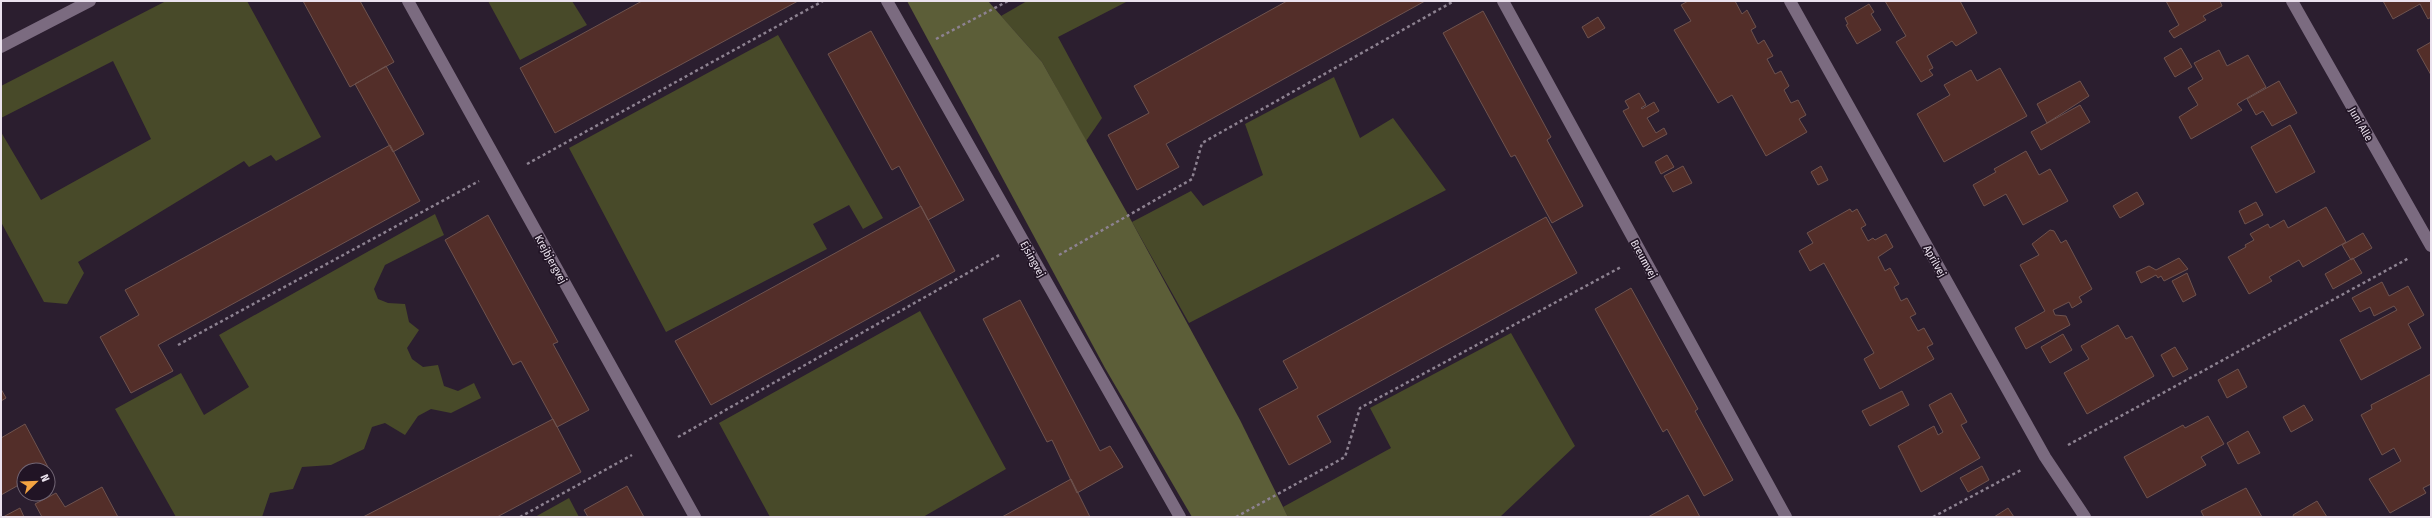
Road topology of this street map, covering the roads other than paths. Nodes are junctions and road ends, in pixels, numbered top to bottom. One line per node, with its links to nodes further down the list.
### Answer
1 (90, 1): 7 (street)
2 (408, 1): 9 (street, Krejbjergvej)
3 (887, 1): 10 (street, Ejsingvej)
4 (1503, 1): 11 (street, Breumvej)
5 (1790, 1): 12 (street, Aprilvej)
6 (2292, 1): 8 (street, Juni Alle)
7 (1, 47)
8 (2431, 246)
9 (695, 517)
10 (1180, 517)
11 (1786, 517)
12 (2085, 517)

